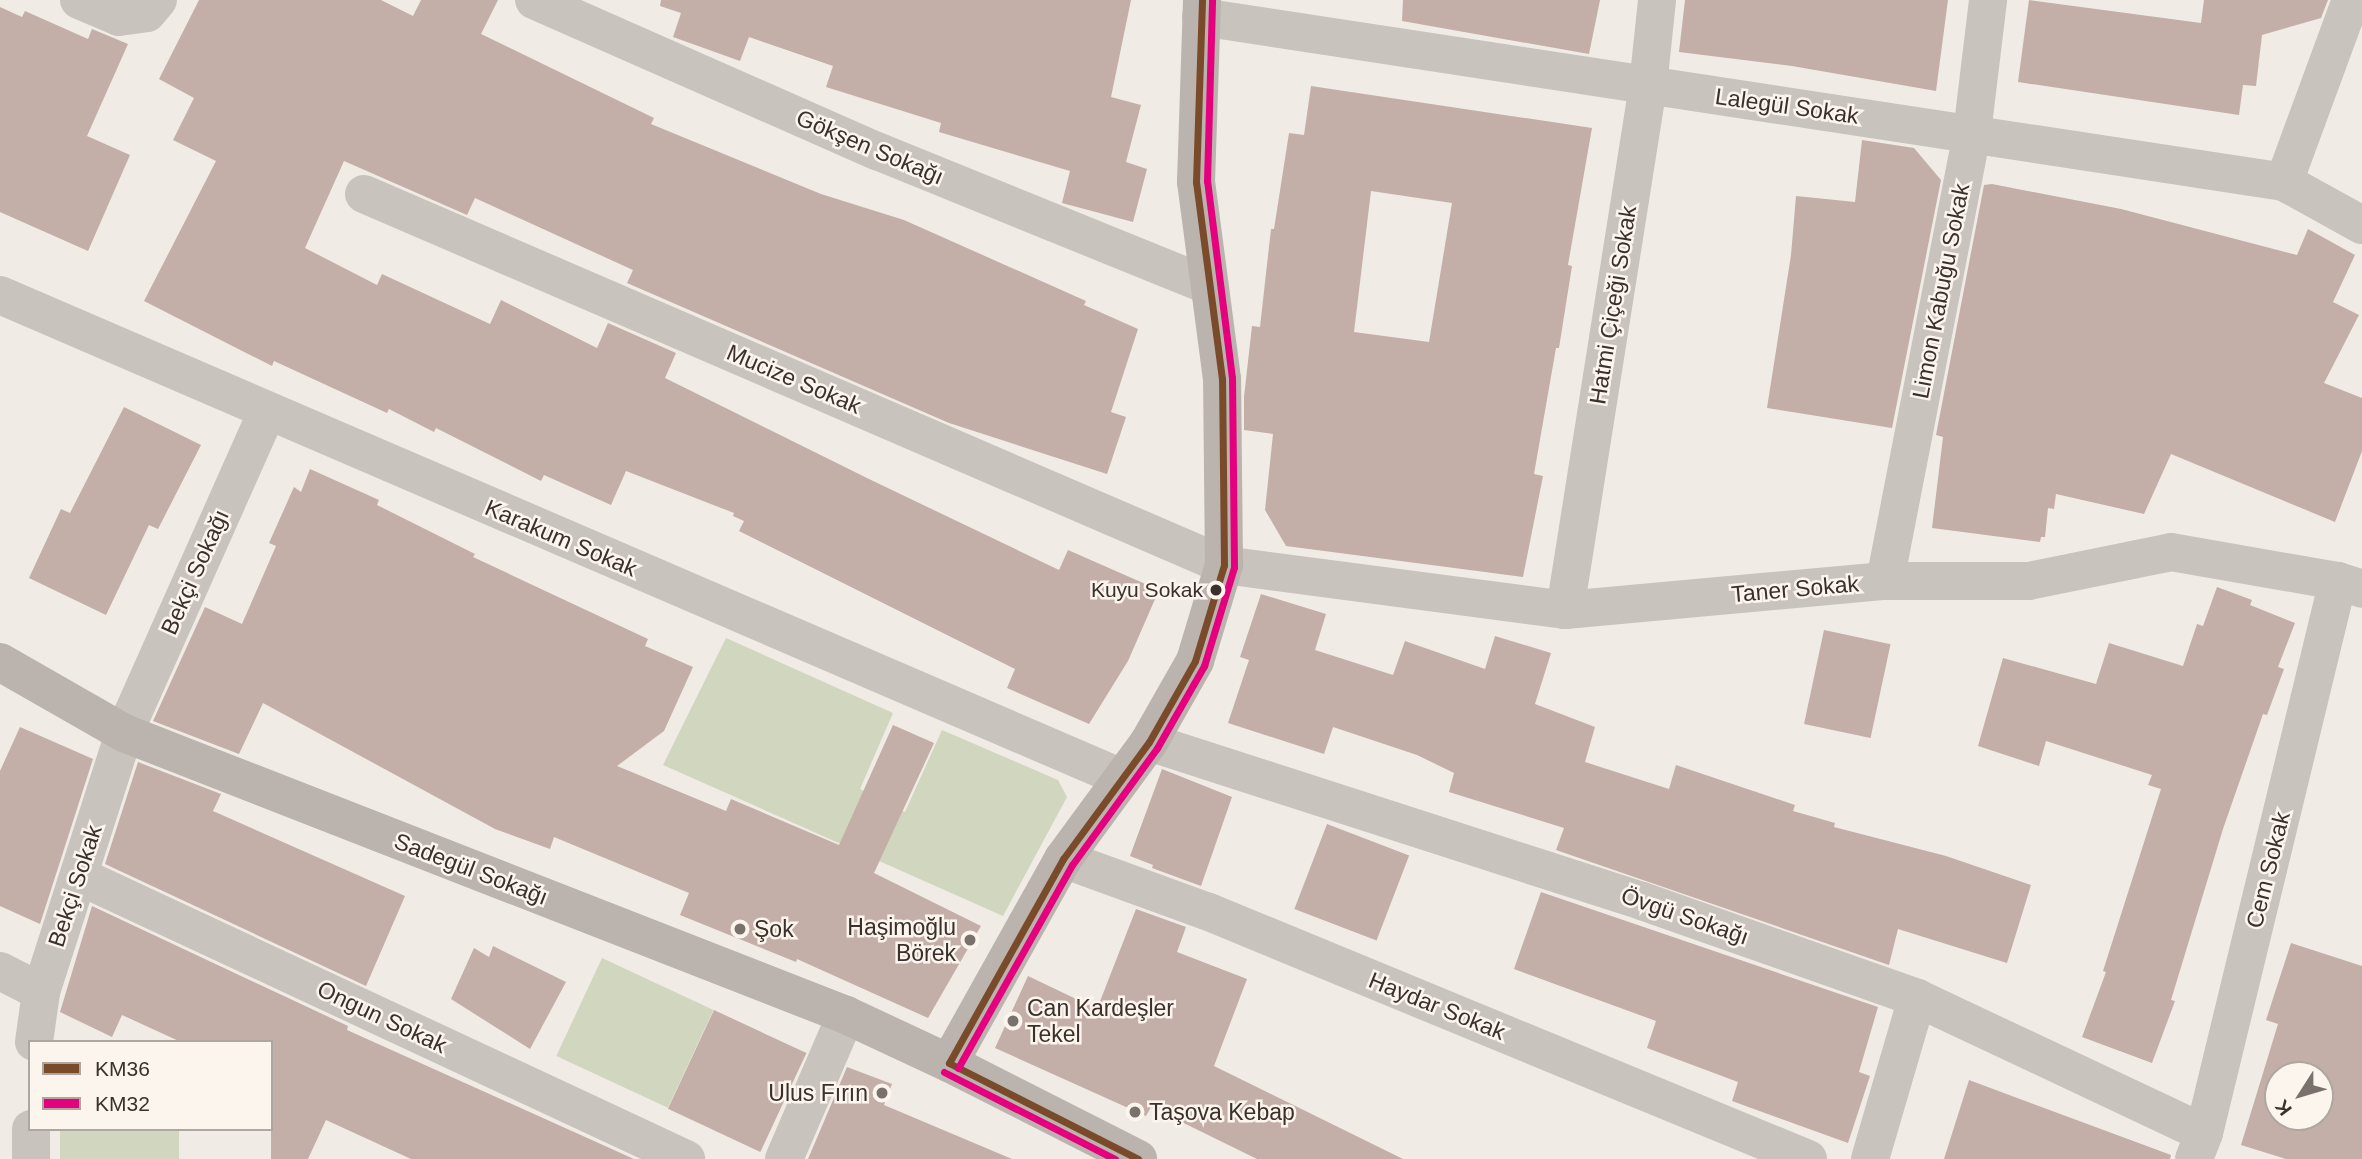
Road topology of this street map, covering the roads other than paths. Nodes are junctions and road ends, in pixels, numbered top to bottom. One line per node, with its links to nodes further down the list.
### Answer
1 (79, 0): 2 (street)
2 (159, 0)
3 (534, 0): 13 (street, Gökşen Sokağı)
4 (1657, 0): 8 (street, Hatmi Çiçeği Sokak)
5 (1987, 0): 9 (street, Limon Kabuğu Sokak)
6 (2351, 0): 10 (street)
7 (1202, 8): 8 (street, Lalegül Sokak); 13 (street)
8 (1648, 86): 9 (street, Lalegül Sokak); 19 (street, Hatmi Çiçeği Sokak)
9 (1972, 133): 10 (street, Lalegül Sokak); 17 (street, Limon Kabuğu Sokak)
10 (2284, 182): 12 (street, Lalegül Sokak)
11 (364, 194): 16 (street, Mucize Sokak)
12 (2362, 225)
13 (1209, 286): 16 (street)
14 (0, 295): 15 (street, Karakum Sokak)
15 (267, 412): 21 (street, Bekçi Sokağı); 23 (street, Karakum Sokak)
16 (1224, 565): 19 (street, Taner Sokak); 22 (street)
17 (1885, 581): 18 (street, Taner Sokak); 19 (street, Taner Sokak)
18 (2350, 585): 33 (street, Cem Sokak)
19 (1565, 610)
20 (0, 662): 21 (street, Sadegül Sokağı)
21 (124, 733): 25 (street, Bekçi Sokak); 29 (street, Sadegül Sokağı)
22 (1149, 742): 23 (street); 28 (street, Övgü Sokağı)
23 (1122, 778): 24 (street)
24 (1063, 859): 31 (street); 38 (street, Haydar Sokak)
25 (79, 876): 27 (street, Bekçi Sokak); 35 (street, Ongun Sokak)
26 (0, 971): 27 (street)
27 (41, 992): 30 (street, Bekçi Sokak)
28 (1917, 998): 33 (street, Övgü Sokağı); 39 (street)
29 (846, 1015): 31 (street, Sadegül Sokağı); 36 (street)
30 (34, 1040)
31 (949, 1063): 37 (street, Sadegül Sokağı)
32 (31, 1131): 34 (street)
33 (2199, 1146)
34 (31, 1159)
35 (686, 1159)
36 (784, 1159)
37 (1138, 1159)
38 (1808, 1159)
39 (1870, 1159)

